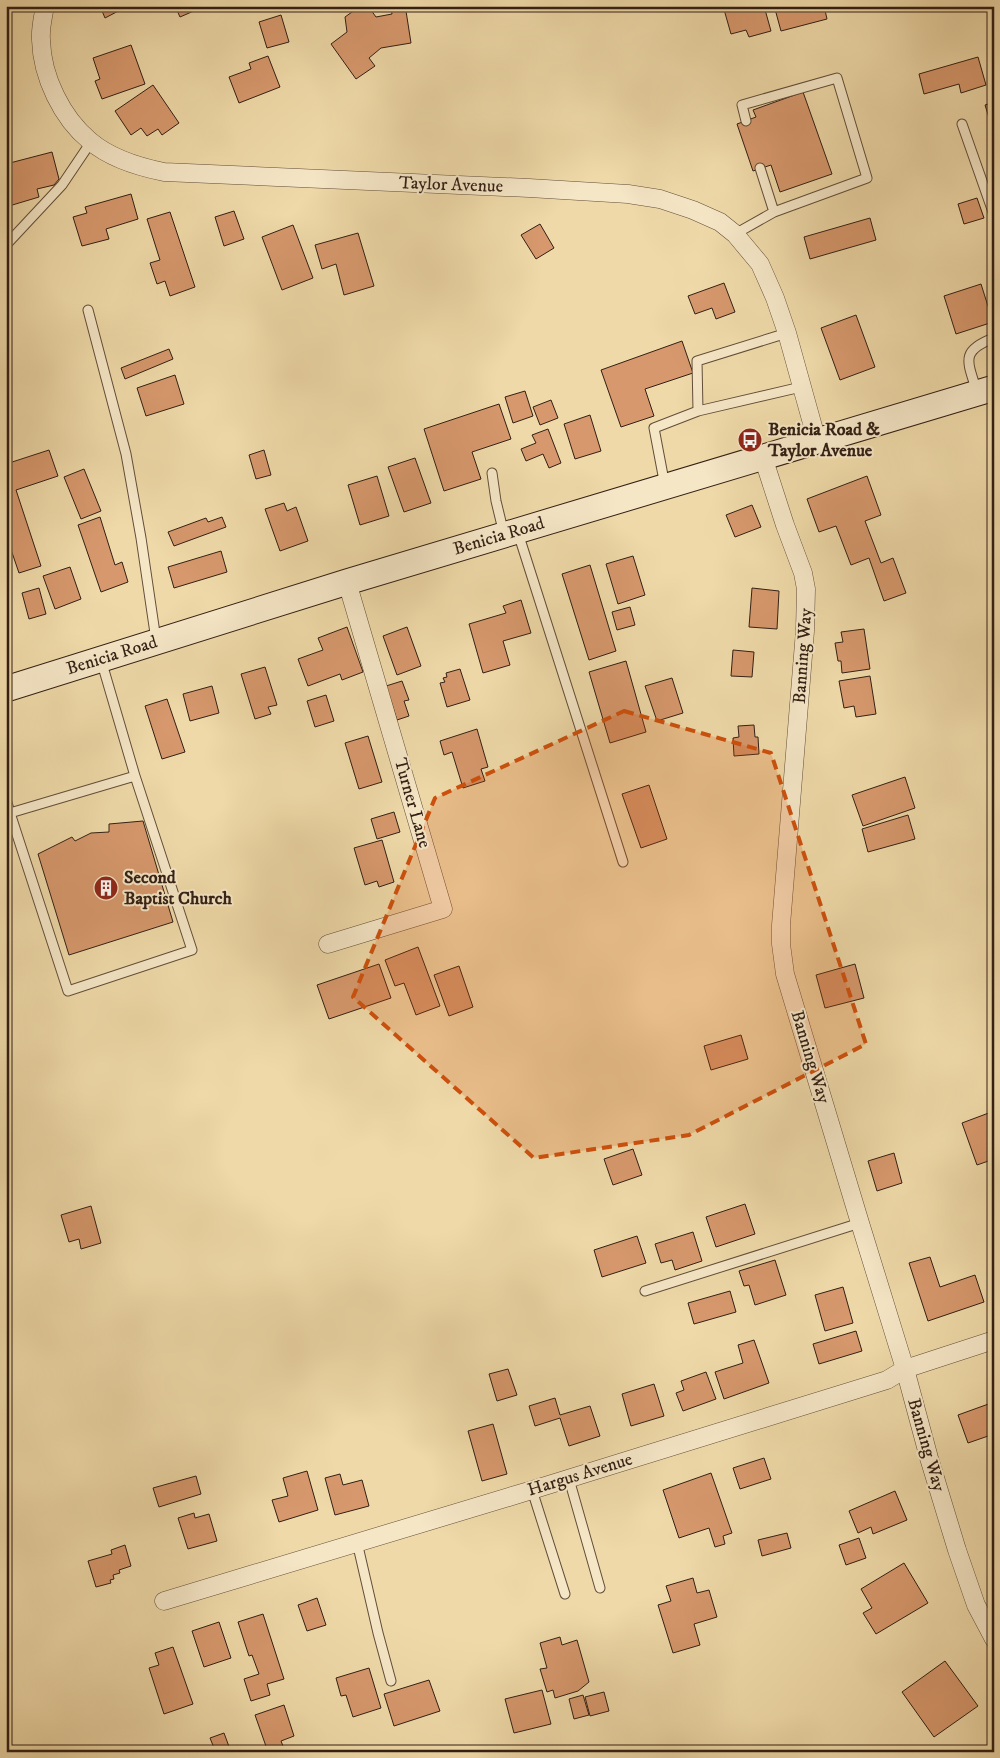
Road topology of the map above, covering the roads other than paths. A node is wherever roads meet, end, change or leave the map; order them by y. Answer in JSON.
{"nodes":[{"id":1,"x":45,"y":6,"type":"edge"},
{"id":2,"x":746,"y":122,"type":"dead end"},
{"id":3,"x":962,"y":124,"type":"dead end"},
{"id":4,"x":91,"y":142,"type":"junction"},
{"id":5,"x":760,"y":168,"type":"dead end"},
{"id":6,"x":774,"y":212,"type":"junction"},
{"id":7,"x":994,"y":215,"type":"edge"},
{"id":8,"x":735,"y":234,"type":"junction"},
{"id":9,"x":6,"y":245,"type":"edge"},
{"id":10,"x":88,"y":310,"type":"dead end"},
{"id":11,"x":787,"y":333,"type":"junction"},
{"id":12,"x":994,"y":338,"type":"edge"},
{"id":13,"x":801,"y":387,"type":"junction"},
{"id":14,"x":986,"y":391,"type":"edge"},
{"id":15,"x":698,"y":411,"type":"junction"},
{"id":16,"x":817,"y":441,"type":"junction"},
{"id":17,"x":763,"y":457,"type":"junction"},
{"id":18,"x":492,"y":472,"type":"dead end"},
{"id":19,"x":665,"y":486,"type":"junction"},
{"id":20,"x":511,"y":533,"type":"junction"},
{"id":21,"x":347,"y":582,"type":"junction"},
{"id":22,"x":156,"y":642,"type":"junction"},
{"id":23,"x":101,"y":660,"type":"junction"},
{"id":24,"x":7,"y":685,"type":"edge"},
{"id":25,"x":135,"y":776,"type":"junction"},
{"id":26,"x":6,"y":799,"type":"edge"},
{"id":27,"x":10,"y":813,"type":"junction"},
{"id":28,"x":622,"y":862,"type":"dead end"},
{"id":29,"x":328,"y":944,"type":"dead end"},
{"id":30,"x":860,"y":1223,"type":"junction"},
{"id":31,"x":645,"y":1291,"type":"dead end"},
{"id":32,"x":994,"y":1340,"type":"edge"},
{"id":33,"x":905,"y":1369,"type":"junction"},
{"id":34,"x":569,"y":1479,"type":"junction"},
{"id":35,"x":532,"y":1490,"type":"junction"},
{"id":36,"x":357,"y":1542,"type":"junction"},
{"id":37,"x":600,"y":1588,"type":"dead end"},
{"id":38,"x":565,"y":1594,"type":"dead end"},
{"id":39,"x":164,"y":1601,"type":"dead end"},
{"id":40,"x":994,"y":1638,"type":"edge"},
{"id":41,"x":391,"y":1681,"type":"dead end"}],
"edges":[{"from":1,"to":4,"type":"street","name":"Taylor Avenue"},
{"from":2,"to":6,"type":"lane"},
{"from":3,"to":7,"type":"lane"},
{"from":4,"to":8,"type":"street","name":"Taylor Avenue"},
{"from":4,"to":9,"type":"lane"},
{"from":5,"to":6,"type":"lane"},
{"from":6,"to":8,"type":"lane"},
{"from":8,"to":11,"type":"street","name":"Taylor Avenue"},
{"from":10,"to":22,"type":"lane"},
{"from":11,"to":13,"type":"street","name":"Taylor Avenue"},
{"from":11,"to":15,"type":"lane"},
{"from":12,"to":14,"type":"lane"},
{"from":13,"to":15,"type":"lane"},
{"from":13,"to":16,"type":"street","name":"Taylor Avenue"},
{"from":14,"to":16,"type":"main road","name":"Benicia Road"},
{"from":15,"to":19,"type":"lane"},
{"from":16,"to":17,"type":"main road","name":"Benicia Road"},
{"from":17,"to":19,"type":"main road","name":"Benicia Road"},
{"from":17,"to":30,"type":"street","name":"Banning Way"},
{"from":18,"to":20,"type":"lane"},
{"from":19,"to":20,"type":"main road","name":"Benicia Road"},
{"from":20,"to":21,"type":"main road","name":"Benicia Road"},
{"from":20,"to":28,"type":"lane"},
{"from":21,"to":22,"type":"main road","name":"Benicia Road"},
{"from":21,"to":29,"type":"street","name":"Turner Lane"},
{"from":22,"to":23,"type":"main road","name":"Benicia Road"},
{"from":23,"to":24,"type":"main road","name":"Benicia Road"},
{"from":23,"to":25,"type":"lane"},
{"from":25,"to":27,"type":"lane"},
{"from":25,"to":27,"type":"lane"},
{"from":26,"to":27,"type":"lane"},
{"from":30,"to":31,"type":"lane"},
{"from":30,"to":33,"type":"street","name":"Banning Way"},
{"from":32,"to":33,"type":"street","name":"Hargus Avenue"},
{"from":33,"to":34,"type":"street","name":"Hargus Avenue"},
{"from":33,"to":40,"type":"street","name":"Banning Way"},
{"from":34,"to":35,"type":"street","name":"Hargus Avenue"},
{"from":34,"to":37,"type":"lane"},
{"from":35,"to":36,"type":"street","name":"Hargus Avenue"},
{"from":35,"to":38,"type":"lane"},
{"from":36,"to":39,"type":"street","name":"Hargus Avenue"},
{"from":36,"to":41,"type":"lane"}]}
